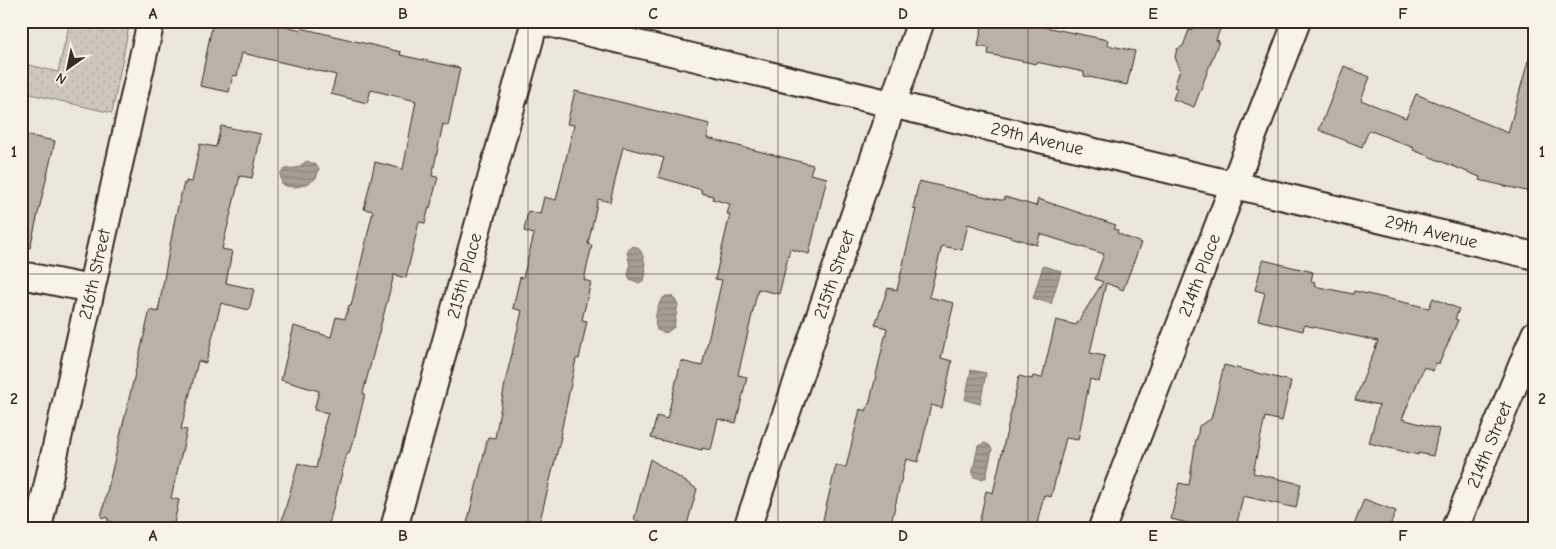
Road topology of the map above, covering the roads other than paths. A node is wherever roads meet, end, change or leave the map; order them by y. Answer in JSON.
{"nodes":[{"id":1,"x":151,"y":21,"type":"edge"},
{"id":2,"x":535,"y":21,"type":"edge"},
{"id":3,"x":540,"y":21,"type":"edge"},
{"id":4,"x":921,"y":21,"type":"edge"},
{"id":5,"x":1297,"y":21,"type":"edge"},
{"id":6,"x":892,"y":104,"type":"junction"},
{"id":7,"x":1233,"y":185,"type":"junction"},
{"id":8,"x":1535,"y":256,"type":"edge"},
{"id":9,"x":21,"y":275,"type":"edge"},
{"id":10,"x":91,"y":289,"type":"junction"},
{"id":11,"x":1535,"y":334,"type":"edge"},
{"id":12,"x":38,"y":528,"type":"edge"},
{"id":13,"x":394,"y":528,"type":"edge"},
{"id":14,"x":747,"y":528,"type":"edge"},
{"id":15,"x":1102,"y":528,"type":"edge"},
{"id":16,"x":1454,"y":528,"type":"edge"}],
"edges":[{"from":1,"to":10,"type":"street","name":"216th Street"},
{"from":2,"to":13,"type":"street","name":"215th Place"},
{"from":3,"to":6,"type":"street","name":"29th Avenue"},
{"from":4,"to":6,"type":"street","name":"215th Street"},
{"from":5,"to":7,"type":"street","name":"214th Place"},
{"from":6,"to":7,"type":"street","name":"29th Avenue"},
{"from":6,"to":14,"type":"street","name":"215th Street"},
{"from":7,"to":8,"type":"street","name":"29th Avenue"},
{"from":7,"to":15,"type":"street","name":"214th Place"},
{"from":9,"to":10,"type":"street"},
{"from":10,"to":12,"type":"street","name":"216th Street"},
{"from":11,"to":16,"type":"street","name":"214th Street"}]}
